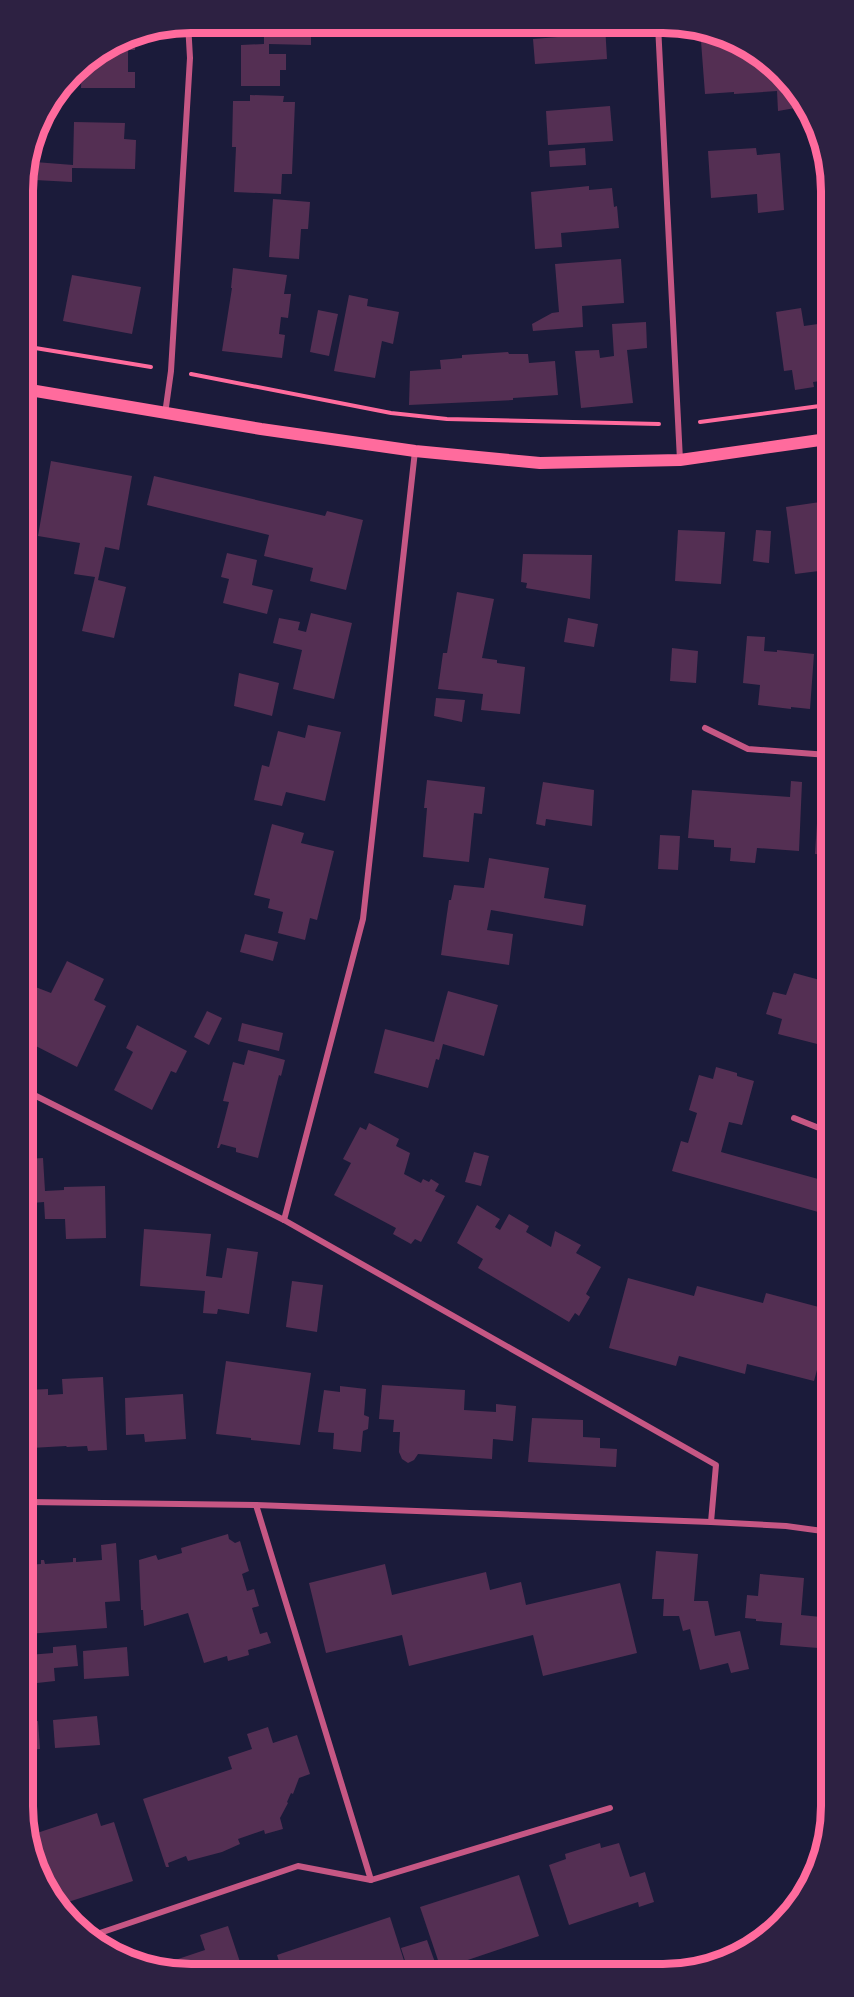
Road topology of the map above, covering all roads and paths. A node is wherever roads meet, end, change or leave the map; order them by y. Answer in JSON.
{"nodes":[{"id":1,"x":189,"y":33,"type":"edge"},
{"id":2,"x":658,"y":33,"type":"edge"},
{"id":3,"x":33,"y":348,"type":"edge"},
{"id":4,"x":171,"y":370,"type":"junction"},
{"id":5,"x":33,"y":391,"type":"edge"},
{"id":6,"x":821,"y":406,"type":"edge"},
{"id":7,"x":165,"y":414,"type":"junction"},
{"id":8,"x":677,"y":424,"type":"junction"},
{"id":9,"x":821,"y":440,"type":"edge"},
{"id":10,"x":415,"y":451,"type":"junction"},
{"id":11,"x":680,"y":460,"type":"junction"},
{"id":12,"x":705,"y":728,"type":"dead end"},
{"id":13,"x":821,"y":754,"type":"edge"},
{"id":14,"x":33,"y":1094,"type":"edge"},
{"id":15,"x":794,"y":1118,"type":"dead end"},
{"id":16,"x":821,"y":1129,"type":"edge"},
{"id":17,"x":284,"y":1220,"type":"junction"},
{"id":18,"x":33,"y":1503,"type":"edge"},
{"id":19,"x":256,"y":1505,"type":"junction"},
{"id":20,"x":711,"y":1522,"type":"junction"},
{"id":21,"x":821,"y":1532,"type":"edge"},
{"id":22,"x":610,"y":1809,"type":"dead end"},
{"id":23,"x":371,"y":1880,"type":"junction"},
{"id":24,"x":97,"y":1933,"type":"edge"}],
"edges":[{"from":1,"to":4,"type":"street"},
{"from":2,"to":8,"type":"street"},
{"from":3,"to":4,"type":"path"},
{"from":4,"to":7,"type":"street"},
{"from":4,"to":8,"type":"path"},
{"from":5,"to":7,"type":"main road"},
{"from":6,"to":8,"type":"path"},
{"from":7,"to":10,"type":"main road"},
{"from":8,"to":11,"type":"street"},
{"from":9,"to":11,"type":"main road"},
{"from":10,"to":11,"type":"main road"},
{"from":10,"to":17,"type":"street"},
{"from":12,"to":13,"type":"street"},
{"from":14,"to":17,"type":"street"},
{"from":15,"to":16,"type":"street"},
{"from":17,"to":20,"type":"street"},
{"from":18,"to":19,"type":"street"},
{"from":19,"to":20,"type":"street"},
{"from":19,"to":23,"type":"street"},
{"from":20,"to":21,"type":"street"},
{"from":22,"to":23,"type":"street"},
{"from":23,"to":24,"type":"street"}]}
